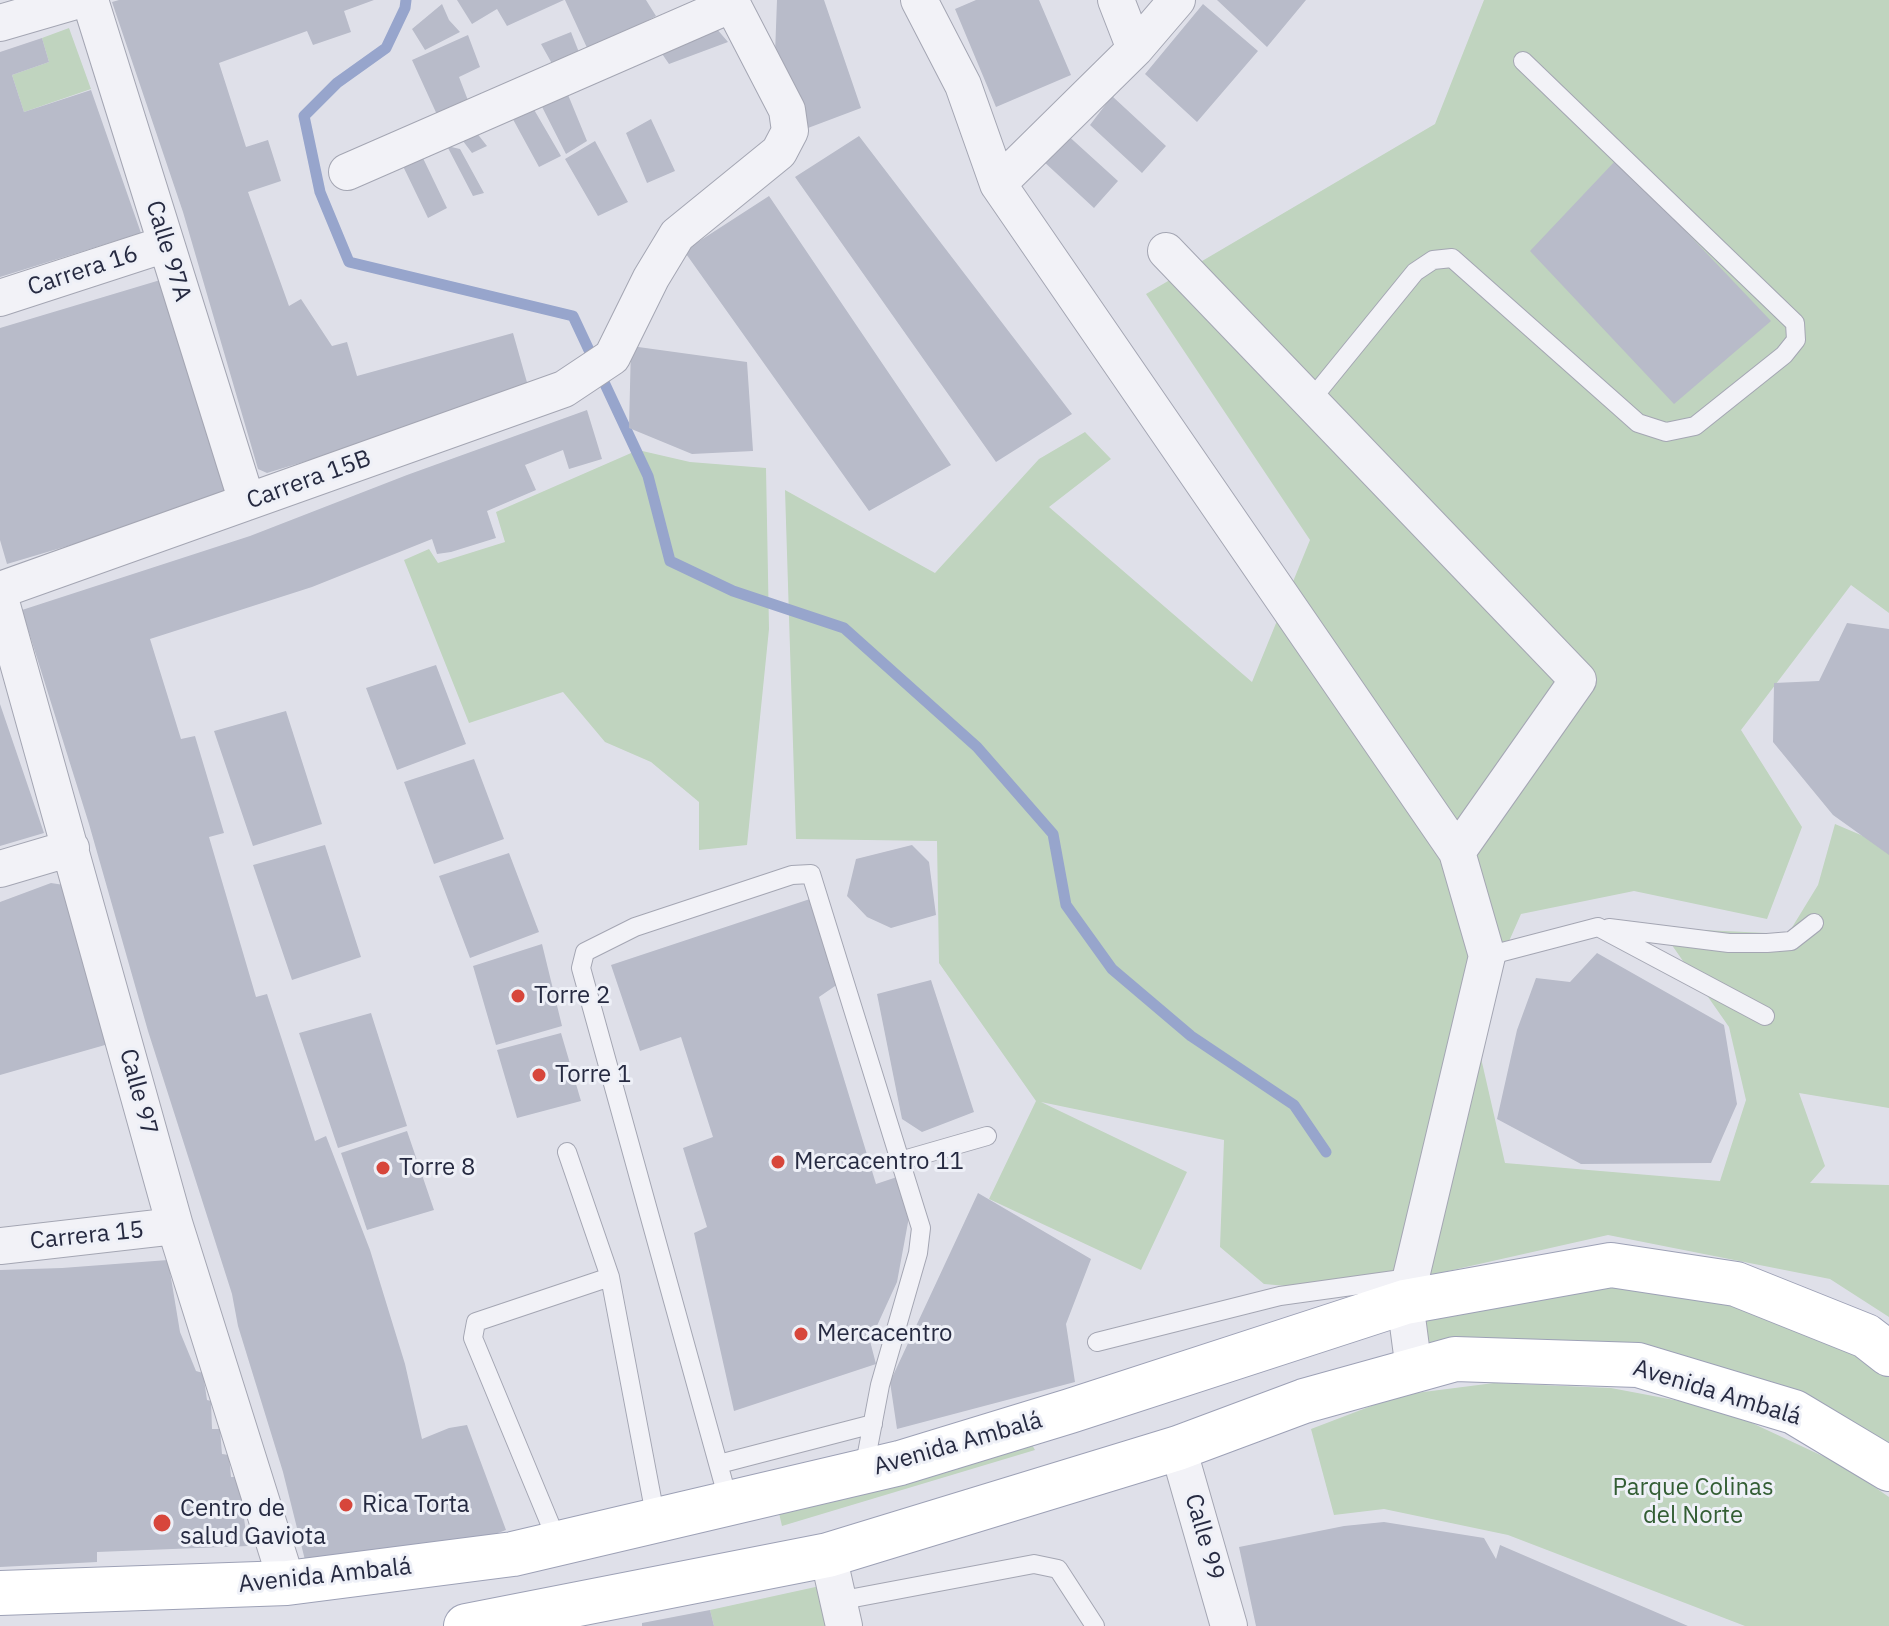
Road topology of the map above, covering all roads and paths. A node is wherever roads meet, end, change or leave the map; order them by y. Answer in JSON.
{"nodes":[{"id":1,"x":79,"y":0,"type":"edge"},
{"id":2,"x":90,"y":0,"type":"edge"},
{"id":3,"x":919,"y":0,"type":"edge"},
{"id":4,"x":1116,"y":0,"type":"edge"},
{"id":5,"x":1177,"y":0,"type":"edge"},
{"id":6,"x":731,"y":2,"type":"edge"},
{"id":7,"x":0,"y":23,"type":"edge"},
{"id":8,"x":1135,"y":49,"type":"junction"},
{"id":9,"x":1523,"y":61,"type":"dead end"},
{"id":10,"x":347,"y":172,"type":"dead end"},
{"id":11,"x":998,"y":184,"type":"junction"},
{"id":12,"x":166,"y":244,"type":"junction"},
{"id":13,"x":1166,"y":251,"type":"dead end"},
{"id":14,"x":0,"y":298,"type":"edge"},
{"id":15,"x":1310,"y":401,"type":"junction"},
{"id":16,"x":247,"y":502,"type":"junction"},
{"id":17,"x":0,"y":590,"type":"edge"},
{"id":18,"x":0,"y":598,"type":"edge"},
{"id":19,"x":71,"y":848,"type":"junction"},
{"id":20,"x":1457,"y":852,"type":"junction"},
{"id":21,"x":0,"y":869,"type":"edge"},
{"id":22,"x":1814,"y":923,"type":"dead end"},
{"id":23,"x":1598,"y":927,"type":"junction"},
{"id":24,"x":1487,"y":956,"type":"junction"},
{"id":25,"x":1765,"y":1016,"type":"dead end"},
{"id":26,"x":987,"y":1136,"type":"dead end"},
{"id":27,"x":567,"y":1152,"type":"dead end"},
{"id":28,"x":900,"y":1161,"type":"junction"},
{"id":29,"x":175,"y":1226,"type":"junction"},
{"id":30,"x":0,"y":1246,"type":"edge"},
{"id":31,"x":610,"y":1277,"type":"junction"},
{"id":32,"x":1407,"y":1290,"type":"junction"},
{"id":33,"x":1097,"y":1342,"type":"dead end"},
{"id":34,"x":1889,"y":1354,"type":"edge"},
{"id":35,"x":1414,"y":1370,"type":"junction"},
{"id":36,"x":873,"y":1424,"type":"junction"},
{"id":37,"x":1178,"y":1448,"type":"junction"},
{"id":38,"x":1889,"y":1469,"type":"edge"},
{"id":39,"x":863,"y":1472,"type":"junction"},
{"id":40,"x":724,"y":1484,"type":"junction"},
{"id":41,"x":656,"y":1520,"type":"junction"},
{"id":42,"x":558,"y":1543,"type":"junction"},
{"id":43,"x":828,"y":1555,"type":"junction"},
{"id":44,"x":287,"y":1583,"type":"junction"},
{"id":45,"x":0,"y":1593,"type":"edge"},
{"id":46,"x":841,"y":1613,"type":"edge"},
{"id":47,"x":466,"y":1626,"type":"edge"},
{"id":48,"x":1095,"y":1626,"type":"edge"},
{"id":49,"x":1229,"y":1626,"type":"edge"}],
"edges":[{"from":1,"to":7,"type":"street"},
{"from":2,"to":12,"type":"street","name":"Calle 97A"},
{"from":3,"to":11,"type":"street"},
{"from":4,"to":8,"type":"street"},
{"from":5,"to":8,"type":"street"},
{"from":6,"to":10,"type":"street"},
{"from":6,"to":16,"type":"street","name":"Carrera 15B"},
{"from":8,"to":11,"type":"street"},
{"from":9,"to":15,"type":"lane"},
{"from":11,"to":20,"type":"street"},
{"from":12,"to":14,"type":"street","name":"Carrera 16"},
{"from":12,"to":16,"type":"street","name":"Calle 97A"},
{"from":13,"to":15,"type":"street"},
{"from":15,"to":20,"type":"street"},
{"from":16,"to":17,"type":"street","name":"Carrera 15B"},
{"from":18,"to":19,"type":"street","name":"Calle 97"},
{"from":19,"to":21,"type":"street"},
{"from":19,"to":29,"type":"street","name":"Calle 97"},
{"from":20,"to":24,"type":"street"},
{"from":22,"to":23,"type":"lane"},
{"from":23,"to":24,"type":"lane"},
{"from":23,"to":25,"type":"lane"},
{"from":24,"to":32,"type":"street"},
{"from":26,"to":28,"type":"lane"},
{"from":27,"to":31,"type":"lane"},
{"from":28,"to":36,"type":"lane"},
{"from":28,"to":40,"type":"lane"},
{"from":29,"to":30,"type":"street","name":"Carrera 15"},
{"from":29,"to":44,"type":"street","name":"Calle 97"},
{"from":31,"to":41,"type":"lane"},
{"from":31,"to":42,"type":"lane"},
{"from":32,"to":33,"type":"lane"},
{"from":32,"to":34,"type":"main road","name":"Avenida Ambalá"},
{"from":32,"to":35,"type":"street"},
{"from":32,"to":39,"type":"main road","name":"Avenida Ambalá"},
{"from":35,"to":37,"type":"main road","name":"Avenida Ambalá"},
{"from":35,"to":38,"type":"main road","name":"Avenida Ambalá"},
{"from":36,"to":39,"type":"lane"},
{"from":36,"to":40,"type":"lane"},
{"from":37,"to":43,"type":"main road","name":"Avenida Ambalá"},
{"from":37,"to":49,"type":"street","name":"Calle 99"},
{"from":39,"to":40,"type":"main road","name":"Avenida Ambalá"},
{"from":40,"to":41,"type":"main road","name":"Avenida Ambalá"},
{"from":41,"to":42,"type":"main road","name":"Avenida Ambalá"},
{"from":42,"to":44,"type":"main road","name":"Avenida Ambalá"},
{"from":43,"to":46,"type":"street"},
{"from":43,"to":47,"type":"main road","name":"Avenida Ambalá"},
{"from":44,"to":45,"type":"main road","name":"Avenida Ambalá"},
{"from":46,"to":48,"type":"lane"}]}
